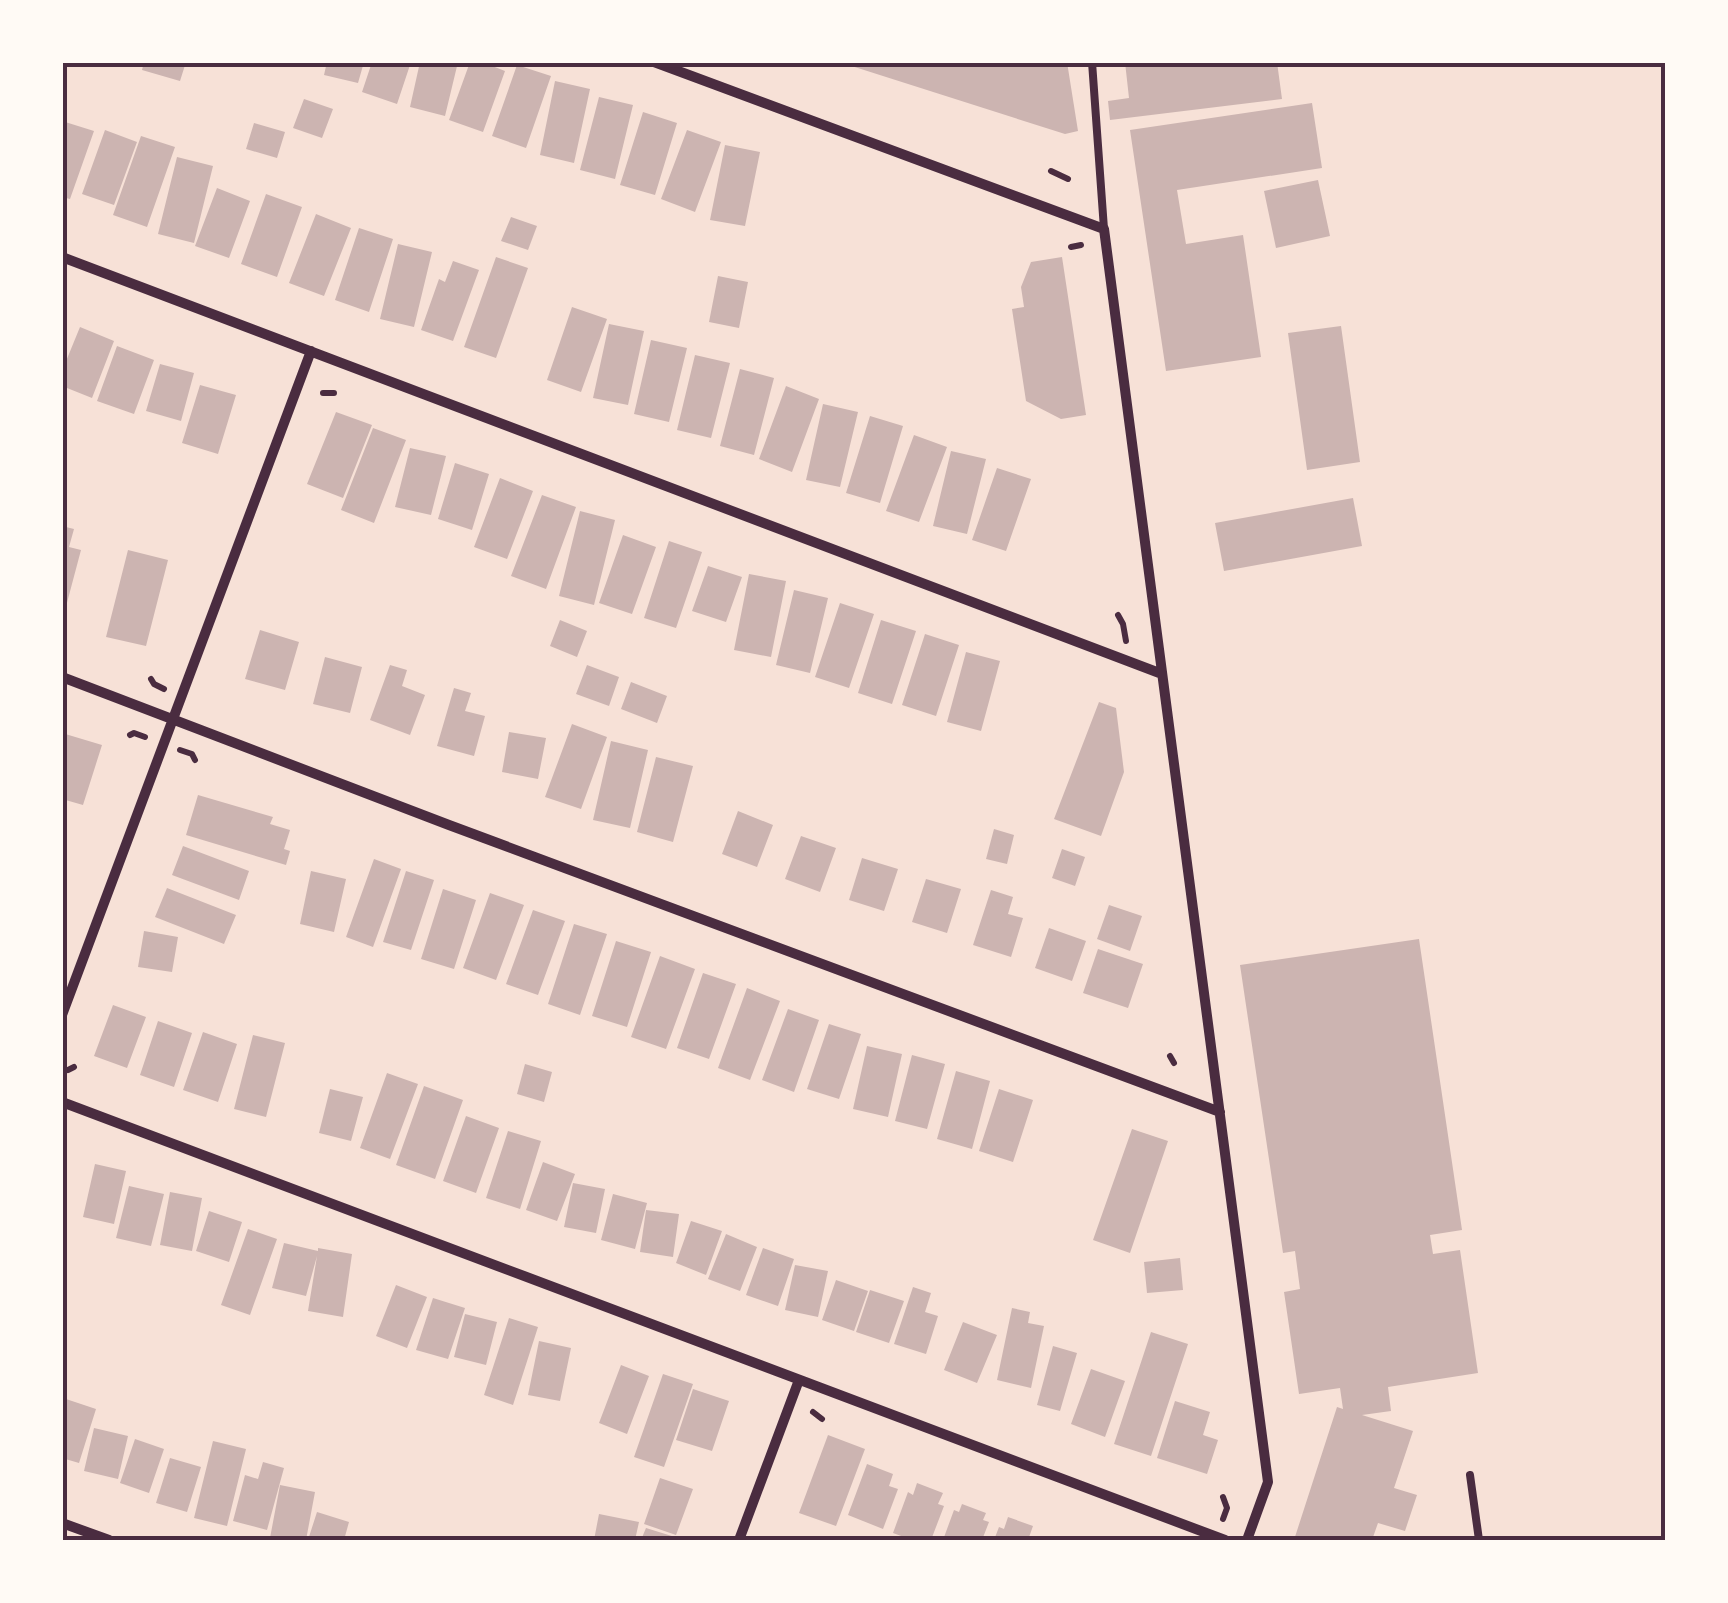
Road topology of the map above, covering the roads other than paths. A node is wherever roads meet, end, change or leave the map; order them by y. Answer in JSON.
{"nodes":[{"id":1,"x":654,"y":62,"type":"edge"},
{"id":2,"x":1092,"y":62,"type":"edge"},
{"id":3,"x":1104,"y":229,"type":"junction"},
{"id":4,"x":62,"y":257,"type":"edge"},
{"id":5,"x":311,"y":351,"type":"junction"},
{"id":6,"x":1162,"y":674,"type":"junction"},
{"id":7,"x":62,"y":677,"type":"edge"},
{"id":8,"x":174,"y":718,"type":"junction"},
{"id":9,"x":62,"y":1015,"type":"edge"},
{"id":10,"x":62,"y":1102,"type":"edge"},
{"id":11,"x":1220,"y":1112,"type":"junction"},
{"id":12,"x":799,"y":1380,"type":"junction"},
{"id":13,"x":1470,"y":1476,"type":"dead end"},
{"id":14,"x":62,"y":1523,"type":"edge"},
{"id":15,"x":108,"y":1540,"type":"edge"},
{"id":16,"x":739,"y":1540,"type":"edge"},
{"id":17,"x":1226,"y":1540,"type":"edge"},
{"id":18,"x":1247,"y":1540,"type":"edge"},
{"id":19,"x":1479,"y":1540,"type":"edge"}],
"edges":[{"from":1,"to":3,"type":"street"},
{"from":2,"to":3,"type":"lane"},
{"from":3,"to":6,"type":"street"},
{"from":4,"to":5,"type":"street"},
{"from":5,"to":6,"type":"street"},
{"from":5,"to":8,"type":"street"},
{"from":6,"to":11,"type":"street"},
{"from":7,"to":8,"type":"street"},
{"from":8,"to":9,"type":"street"},
{"from":8,"to":11,"type":"street"},
{"from":10,"to":12,"type":"street"},
{"from":11,"to":18,"type":"street"},
{"from":12,"to":16,"type":"street"},
{"from":12,"to":17,"type":"street"},
{"from":13,"to":19,"type":"lane"},
{"from":14,"to":15,"type":"street"}]}
